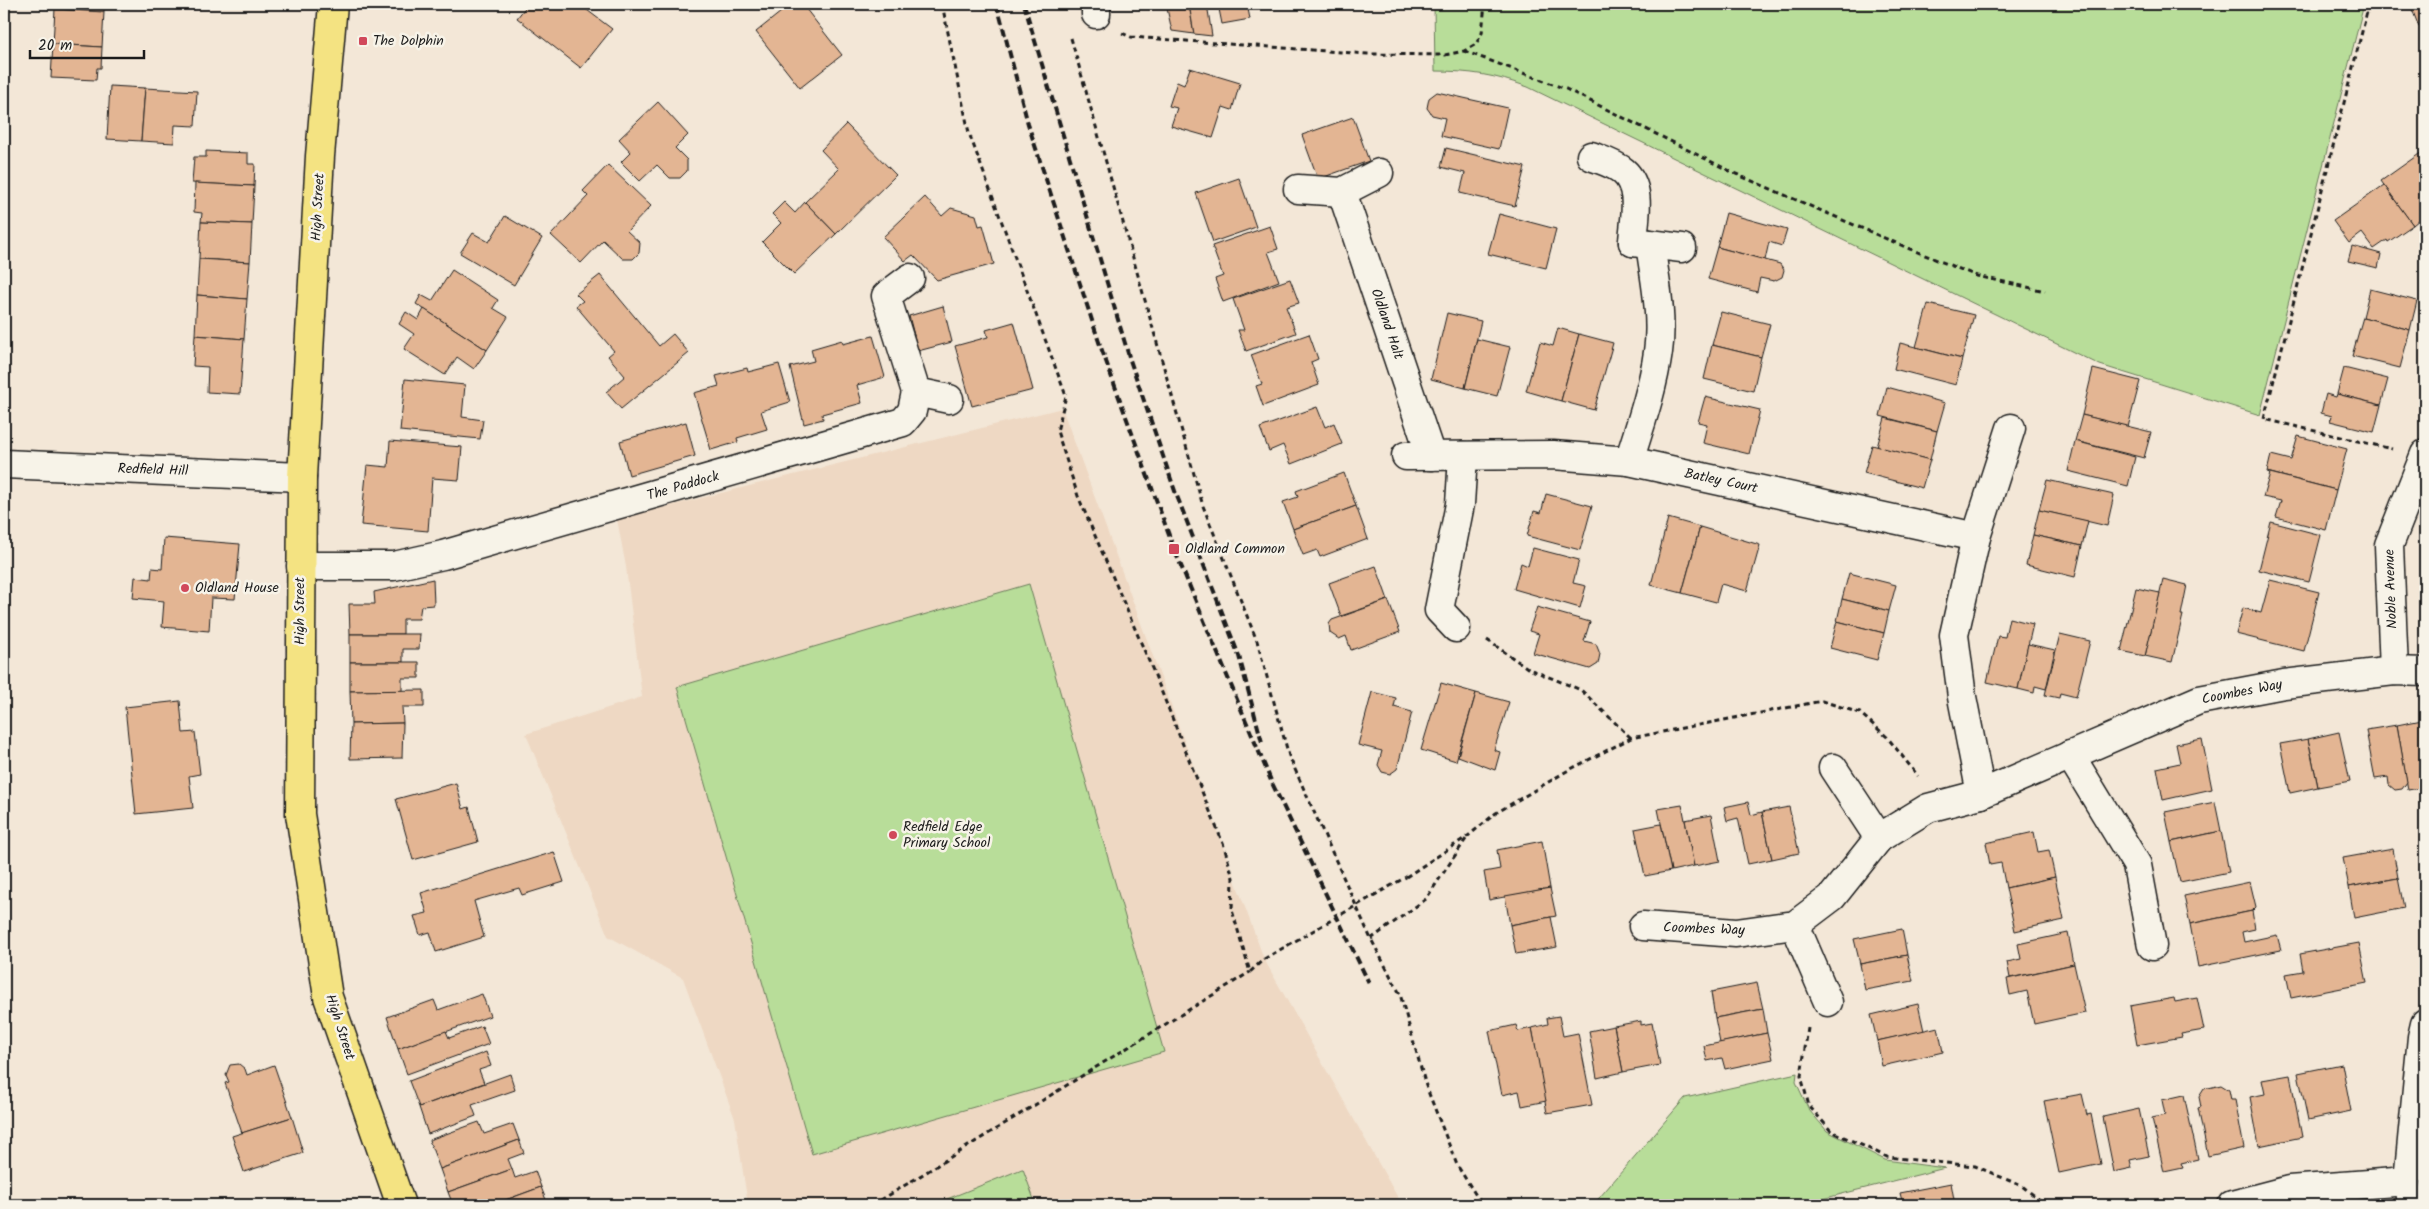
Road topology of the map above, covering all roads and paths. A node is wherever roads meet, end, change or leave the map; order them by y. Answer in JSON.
{"nodes":[{"id":1,"x":333,"y":4,"type":"edge"},
{"id":2,"x":942,"y":4,"type":"edge"},
{"id":3,"x":1485,"y":4,"type":"edge"},
{"id":4,"x":2369,"y":4,"type":"edge"},
{"id":5,"x":1096,"y":9,"type":"edge"},
{"id":6,"x":1070,"y":32,"type":"dead end"},
{"id":7,"x":1464,"y":51,"type":"junction"},
{"id":8,"x":1591,"y":156,"type":"dead end"},
{"id":9,"x":1379,"y":173,"type":"dead end"},
{"id":10,"x":1298,"y":189,"type":"dead end"},
{"id":11,"x":1342,"y":192,"type":"junction"},
{"id":12,"x":1634,"y":242,"type":"junction"},
{"id":13,"x":1682,"y":248,"type":"dead end"},
{"id":14,"x":910,"y":278,"type":"dead end"},
{"id":15,"x":2046,"y":291,"type":"dead end"},
{"id":16,"x":916,"y":392,"type":"junction"},
{"id":17,"x":949,"y":399,"type":"dead end"},
{"id":18,"x":2011,"y":428,"type":"dead end"},
{"id":19,"x":2424,"y":455,"type":"edge"},
{"id":20,"x":1418,"y":456,"type":"joint"},
{"id":21,"x":1463,"y":456,"type":"junction"},
{"id":22,"x":1629,"y":461,"type":"junction"},
{"id":23,"x":4,"y":464,"type":"edge"},
{"id":24,"x":302,"y":477,"type":"junction"},
{"id":25,"x":1976,"y":537,"type":"junction"},
{"id":26,"x":300,"y":566,"type":"junction"},
{"id":27,"x":1456,"y":628,"type":"joint"},
{"id":28,"x":2394,"y":671,"type":"junction"},
{"id":29,"x":2425,"y":672,"type":"edge"},
{"id":30,"x":1632,"y":738,"type":"junction"},
{"id":31,"x":2070,"y":755,"type":"junction"},
{"id":32,"x":1833,"y":768,"type":"dead end"},
{"id":33,"x":1981,"y":794,"type":"junction"},
{"id":34,"x":1928,"y":808,"type":"junction"},
{"id":35,"x":1468,"y":836,"type":"junction"},
{"id":36,"x":1880,"y":838,"type":"junction"},
{"id":37,"x":1643,"y":926,"type":"dead end"},
{"id":38,"x":1794,"y":926,"type":"junction"},
{"id":39,"x":1371,"y":939,"type":"junction"},
{"id":40,"x":2152,"y":946,"type":"dead end"},
{"id":41,"x":1250,"y":972,"type":"junction"},
{"id":42,"x":1826,"y":998,"type":"joint"},
{"id":43,"x":2425,"y":1024,"type":"edge"},
{"id":44,"x":2410,"y":1193,"type":"edge"},
{"id":45,"x":402,"y":1205,"type":"edge"},
{"id":46,"x":873,"y":1205,"type":"edge"},
{"id":47,"x":1482,"y":1205,"type":"edge"},
{"id":48,"x":2046,"y":1205,"type":"edge"},
{"id":49,"x":2232,"y":1205,"type":"edge"}],
"edges":[{"from":1,"to":24,"type":"main road","name":"High Street"},
{"from":2,"to":41,"type":"path"},
{"from":3,"to":7,"type":"path"},
{"from":4,"to":19,"type":"path"},
{"from":5,"to":7,"type":"path"},
{"from":6,"to":39,"type":"path"},
{"from":7,"to":15,"type":"path"},
{"from":8,"to":12,"type":"street"},
{"from":9,"to":11,"type":"street"},
{"from":10,"to":11,"type":"street"},
{"from":11,"to":20,"type":"street","name":"Oldland Halt"},
{"from":12,"to":13,"type":"street"},
{"from":12,"to":22,"type":"street"},
{"from":14,"to":16,"type":"street"},
{"from":16,"to":17,"type":"street"},
{"from":16,"to":26,"type":"street","name":"The Paddock"},
{"from":18,"to":25,"type":"street"},
{"from":19,"to":28,"type":"street","name":"Noble Avenue"},
{"from":20,"to":21,"type":"street","name":"Batley Court"},
{"from":21,"to":22,"type":"street","name":"Batley Court"},
{"from":21,"to":27,"type":"street"},
{"from":22,"to":25,"type":"street","name":"Batley Court"},
{"from":23,"to":24,"type":"street","name":"Redfield Hill"},
{"from":24,"to":26,"type":"main road","name":"High Street"},
{"from":25,"to":33,"type":"street"},
{"from":26,"to":45,"type":"main road","name":"High Street"},
{"from":27,"to":30,"type":"path"},
{"from":28,"to":29,"type":"street","name":"Coombes Way"},
{"from":28,"to":31,"type":"street","name":"Coombes Way"},
{"from":30,"to":34,"type":"path"},
{"from":30,"to":35,"type":"path"},
{"from":31,"to":33,"type":"street","name":"Coombes Way"},
{"from":31,"to":40,"type":"street"},
{"from":32,"to":36,"type":"street"},
{"from":33,"to":34,"type":"street","name":"Coombes Way"},
{"from":34,"to":36,"type":"street","name":"Coombes Way"},
{"from":35,"to":39,"type":"path"},
{"from":35,"to":41,"type":"path","bridge":true},
{"from":36,"to":38,"type":"street","name":"Coombes Way"},
{"from":37,"to":38,"type":"street","name":"Coombes Way"},
{"from":38,"to":42,"type":"street"},
{"from":39,"to":47,"type":"path"},
{"from":41,"to":46,"type":"path"},
{"from":42,"to":48,"type":"path"},
{"from":43,"to":44,"type":"street"},
{"from":44,"to":49,"type":"street"}]}
